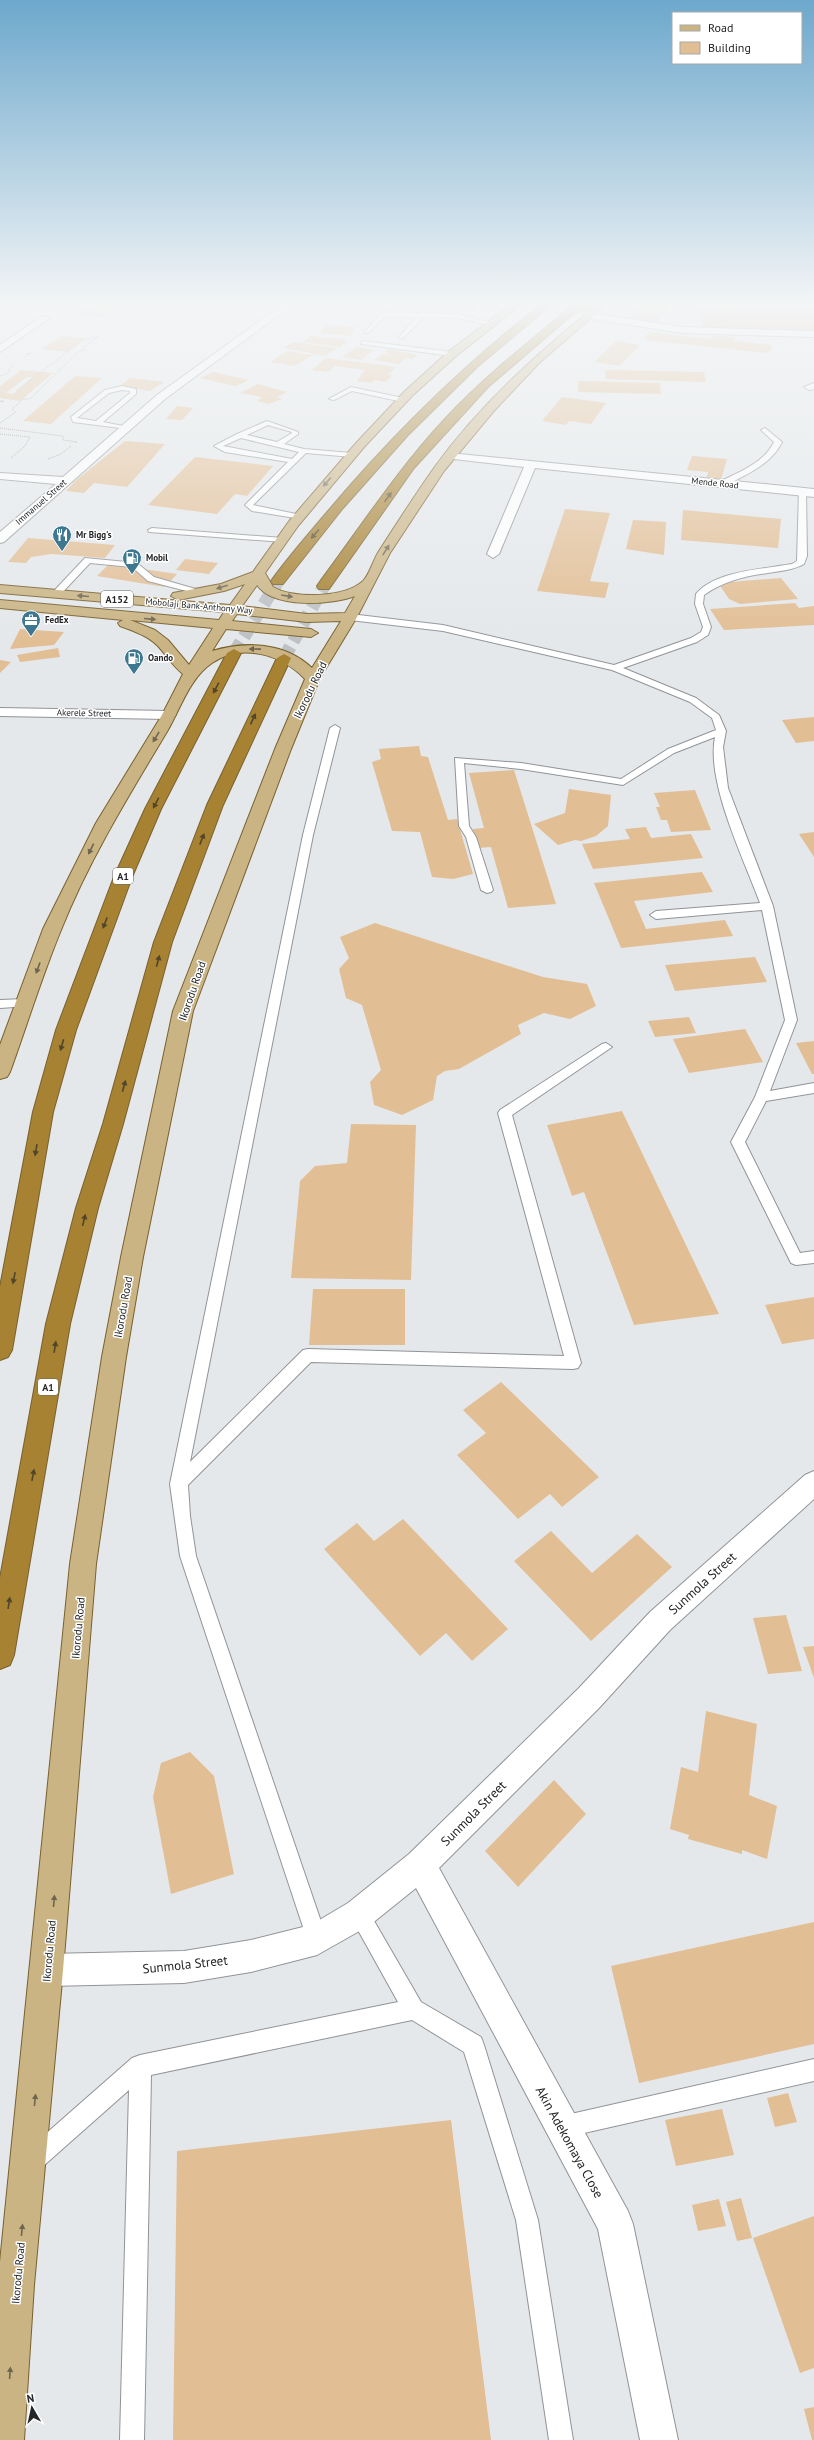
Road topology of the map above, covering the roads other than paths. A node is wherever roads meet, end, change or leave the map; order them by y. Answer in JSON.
{"nodes":[{"id":1,"x":73,"y":417,"type":"edge"},
{"id":2,"x":106,"y":417,"type":"edge"},
{"id":3,"x":140,"y":417,"type":"edge"},
{"id":4,"x":387,"y":417,"type":"edge"},
{"id":5,"x":420,"y":417,"type":"edge"},
{"id":6,"x":453,"y":417,"type":"edge"},
{"id":7,"x":484,"y":417,"type":"edge"},
{"id":8,"x":97,"y":424,"type":"junction"},
{"id":9,"x":126,"y":428,"type":"junction"},
{"id":10,"x":765,"y":430,"type":"dead end"},
{"id":11,"x":239,"y":435,"type":"junction"},
{"id":12,"x":278,"y":445,"type":"junction"},
{"id":13,"x":304,"y":450,"type":"junction"},
{"id":14,"x":352,"y":455,"type":"junction"},
{"id":15,"x":449,"y":456,"type":"junction"},
{"id":16,"x":293,"y":461,"type":"junction"},
{"id":17,"x":531,"y":464,"type":"junction"},
{"id":18,"x":0,"y":476,"type":"edge"},
{"id":19,"x":65,"y":481,"type":"junction"},
{"id":20,"x":722,"y":484,"type":"junction"},
{"id":21,"x":808,"y":493,"type":"edge"},
{"id":22,"x":298,"y":517,"type":"junction"},
{"id":23,"x":152,"y":530,"type":"dead end"},
{"id":24,"x":0,"y":538,"type":"edge"},
{"id":25,"x":283,"y":540,"type":"junction"},
{"id":26,"x":493,"y":554,"type":"dead end"},
{"id":27,"x":259,"y":574,"type":"junction"},
{"id":28,"x":278,"y":582,"type":"tunnel mouth"},
{"id":29,"x":366,"y":584,"type":"junction"},
{"id":30,"x":324,"y":586,"type":"tunnel mouth"},
{"id":31,"x":0,"y":589,"type":"edge"},
{"id":32,"x":202,"y":592,"type":"junction"},
{"id":33,"x":56,"y":594,"type":"junction"},
{"id":34,"x":140,"y":600,"type":"junction"},
{"id":35,"x":0,"y":604,"type":"edge"},
{"id":36,"x":233,"y":608,"type":"junction"},
{"id":37,"x":105,"y":615,"type":"junction"},
{"id":38,"x":223,"y":625,"type":"junction"},
{"id":39,"x":344,"y":626,"type":"junction"},
{"id":40,"x":234,"y":653,"type":"tunnel mouth"},
{"id":41,"x":284,"y":658,"type":"tunnel mouth"},
{"id":42,"x":615,"y":668,"type":"junction"},
{"id":43,"x":190,"y":673,"type":"junction"},
{"id":44,"x":313,"y":678,"type":"junction"},
{"id":45,"x":0,"y":712,"type":"edge"},
{"id":46,"x":169,"y":715,"type":"junction"},
{"id":47,"x":335,"y":728,"type":"dead end"},
{"id":48,"x":721,"y":731,"type":"junction"},
{"id":49,"x":486,"y":890,"type":"dead end"},
{"id":50,"x":767,"y":906,"type":"junction"},
{"id":51,"x":656,"y":915,"type":"dead end"},
{"id":52,"x":25,"y":1003,"type":"junction"},
{"id":53,"x":0,"y":1004,"type":"edge"},
{"id":54,"x":606,"y":1047,"type":"dead end"},
{"id":55,"x":0,"y":1072,"type":"edge"},
{"id":56,"x":814,"y":1088,"type":"edge"},
{"id":57,"x":761,"y":1097,"type":"junction"},
{"id":58,"x":814,"y":1257,"type":"edge"},
{"id":59,"x":0,"y":1350,"type":"edge"},
{"id":60,"x":814,"y":1483,"type":"edge"},
{"id":61,"x":178,"y":1484,"type":"junction"},
{"id":62,"x":0,"y":1655,"type":"edge"},
{"id":63,"x":420,"y":1865,"type":"junction"},
{"id":64,"x":358,"y":1914,"type":"junction"},
{"id":65,"x":317,"y":1939,"type":"junction"},
{"id":66,"x":47,"y":1970,"type":"junction"},
{"id":67,"x":414,"y":2009,"type":"junction"},
{"id":68,"x":140,"y":2066,"type":"junction"},
{"id":69,"x":814,"y":2070,"type":"edge"},
{"id":70,"x":562,"y":2127,"type":"junction"},
{"id":71,"x":28,"y":2164,"type":"junction"},
{"id":72,"x":4,"y":2440,"type":"edge"},
{"id":73,"x":132,"y":2440,"type":"edge"},
{"id":74,"x":561,"y":2440,"type":"edge"},
{"id":75,"x":659,"y":2440,"type":"edge"}],
"edges":[{"from":1,"to":8,"type":"lane"},
{"from":2,"to":8,"type":"lane"},
{"from":3,"to":9,"type":"street","name":"Immanuel Street"},
{"from":4,"to":14,"type":"main road"},
{"from":5,"to":28,"type":"highway","one_way":true},
{"from":30,"to":6,"type":"highway","one_way":true},
{"from":7,"to":15,"type":"main road","name":"Ikorodu Road"},
{"from":8,"to":9,"type":"lane"},
{"from":9,"to":19,"type":"street","name":"Immanuel Street"},
{"from":10,"to":20,"type":"lane"},
{"from":11,"to":12,"type":"lane"},
{"from":11,"to":12,"type":"lane"},
{"from":11,"to":16,"type":"lane"},
{"from":12,"to":13,"type":"lane"},
{"from":13,"to":14,"type":"lane"},
{"from":13,"to":16,"type":"lane"},
{"from":14,"to":22,"type":"main road","one_way":true},
{"from":15,"to":17,"type":"street","name":"Mende Road"},
{"from":29,"to":15,"type":"main road","name":"Ikorodu Road","one_way":true},
{"from":16,"to":22,"type":"lane"},
{"from":17,"to":20,"type":"street","name":"Mende Road"},
{"from":17,"to":26,"type":"street"},
{"from":18,"to":19,"type":"street"},
{"from":19,"to":24,"type":"street","name":"Immanuel Street"},
{"from":20,"to":21,"type":"street","name":"Mende Road"},
{"from":21,"to":42,"type":"lane"},
{"from":22,"to":25,"type":"main road"},
{"from":23,"to":25,"type":"lane"},
{"from":25,"to":27,"type":"main road"},
{"from":27,"to":29,"type":"main road","one_way":true},
{"from":27,"to":32,"type":"main road","number":"A152","one_way":true},
{"from":27,"to":36,"type":"main road"},
{"from":29,"to":39,"type":"main road","name":"Ikorodu Road"},
{"from":31,"to":33,"type":"main road","name":"Mobolaji Bank-Anthony Way","number":"A152"},
{"from":32,"to":33,"type":"lane"},
{"from":32,"to":34,"type":"main road","number":"A152"},
{"from":34,"to":33,"type":"main road","name":"Mobolaji Bank-Anthony Way","number":"A152","one_way":true},
{"from":34,"to":36,"type":"main road","name":"Mobolaji Bank-Anthony Way","number":"A152"},
{"from":35,"to":37,"type":"main road","name":"Mobolaji Bank-Anthony Way","number":"A152"},
{"from":36,"to":38,"type":"main road"},
{"from":36,"to":39,"type":"main road","name":"Mobolaji Bank-Anthony Way","number":"A152"},
{"from":37,"to":38,"type":"main road","name":"Mobolaji Bank-Anthony Way","number":"A152","one_way":true},
{"from":37,"to":43,"type":"main road","number":"A152"},
{"from":38,"to":39,"type":"main road","name":"Mobolaji Bank-Anthony Way","number":"A152"},
{"from":38,"to":43,"type":"main road"},
{"from":39,"to":42,"type":"lane"},
{"from":39,"to":44,"type":"main road","name":"Ikorodu Road"},
{"from":40,"to":59,"type":"highway","number":"A1","one_way":true},
{"from":62,"to":41,"type":"highway","number":"A1","one_way":true},
{"from":42,"to":48,"type":"lane"},
{"from":44,"to":43,"type":"main road","one_way":true},
{"from":43,"to":46,"type":"main road"},
{"from":66,"to":44,"type":"main road","name":"Ikorodu Road","one_way":true},
{"from":45,"to":46,"type":"street","name":"Akerele Street"},
{"from":46,"to":52,"type":"main road","one_way":true},
{"from":47,"to":61,"type":"lane"},
{"from":48,"to":49,"type":"lane"},
{"from":48,"to":50,"type":"lane"},
{"from":50,"to":51,"type":"lane"},
{"from":50,"to":57,"type":"lane"},
{"from":52,"to":53,"type":"lane"},
{"from":52,"to":55,"type":"main road"},
{"from":54,"to":61,"type":"lane"},
{"from":56,"to":57,"type":"lane"},
{"from":57,"to":58,"type":"lane"},
{"from":60,"to":63,"type":"street","name":"Sunmola Street"},
{"from":61,"to":65,"type":"lane"},
{"from":63,"to":64,"type":"street","name":"Sunmola Street"},
{"from":63,"to":70,"type":"street","name":"Akin Adekomaya Close"},
{"from":64,"to":65,"type":"street","name":"Sunmola Street"},
{"from":64,"to":67,"type":"lane"},
{"from":65,"to":66,"type":"street","name":"Sunmola Street"},
{"from":71,"to":66,"type":"main road","name":"Ikorodu Road","one_way":true},
{"from":67,"to":68,"type":"lane"},
{"from":67,"to":74,"type":"lane"},
{"from":68,"to":71,"type":"lane"},
{"from":68,"to":73,"type":"lane"},
{"from":69,"to":70,"type":"lane"},
{"from":70,"to":75,"type":"street","name":"Akin Adekomaya Close"},
{"from":72,"to":71,"type":"main road","name":"Ikorodu Road","one_way":true}]}
